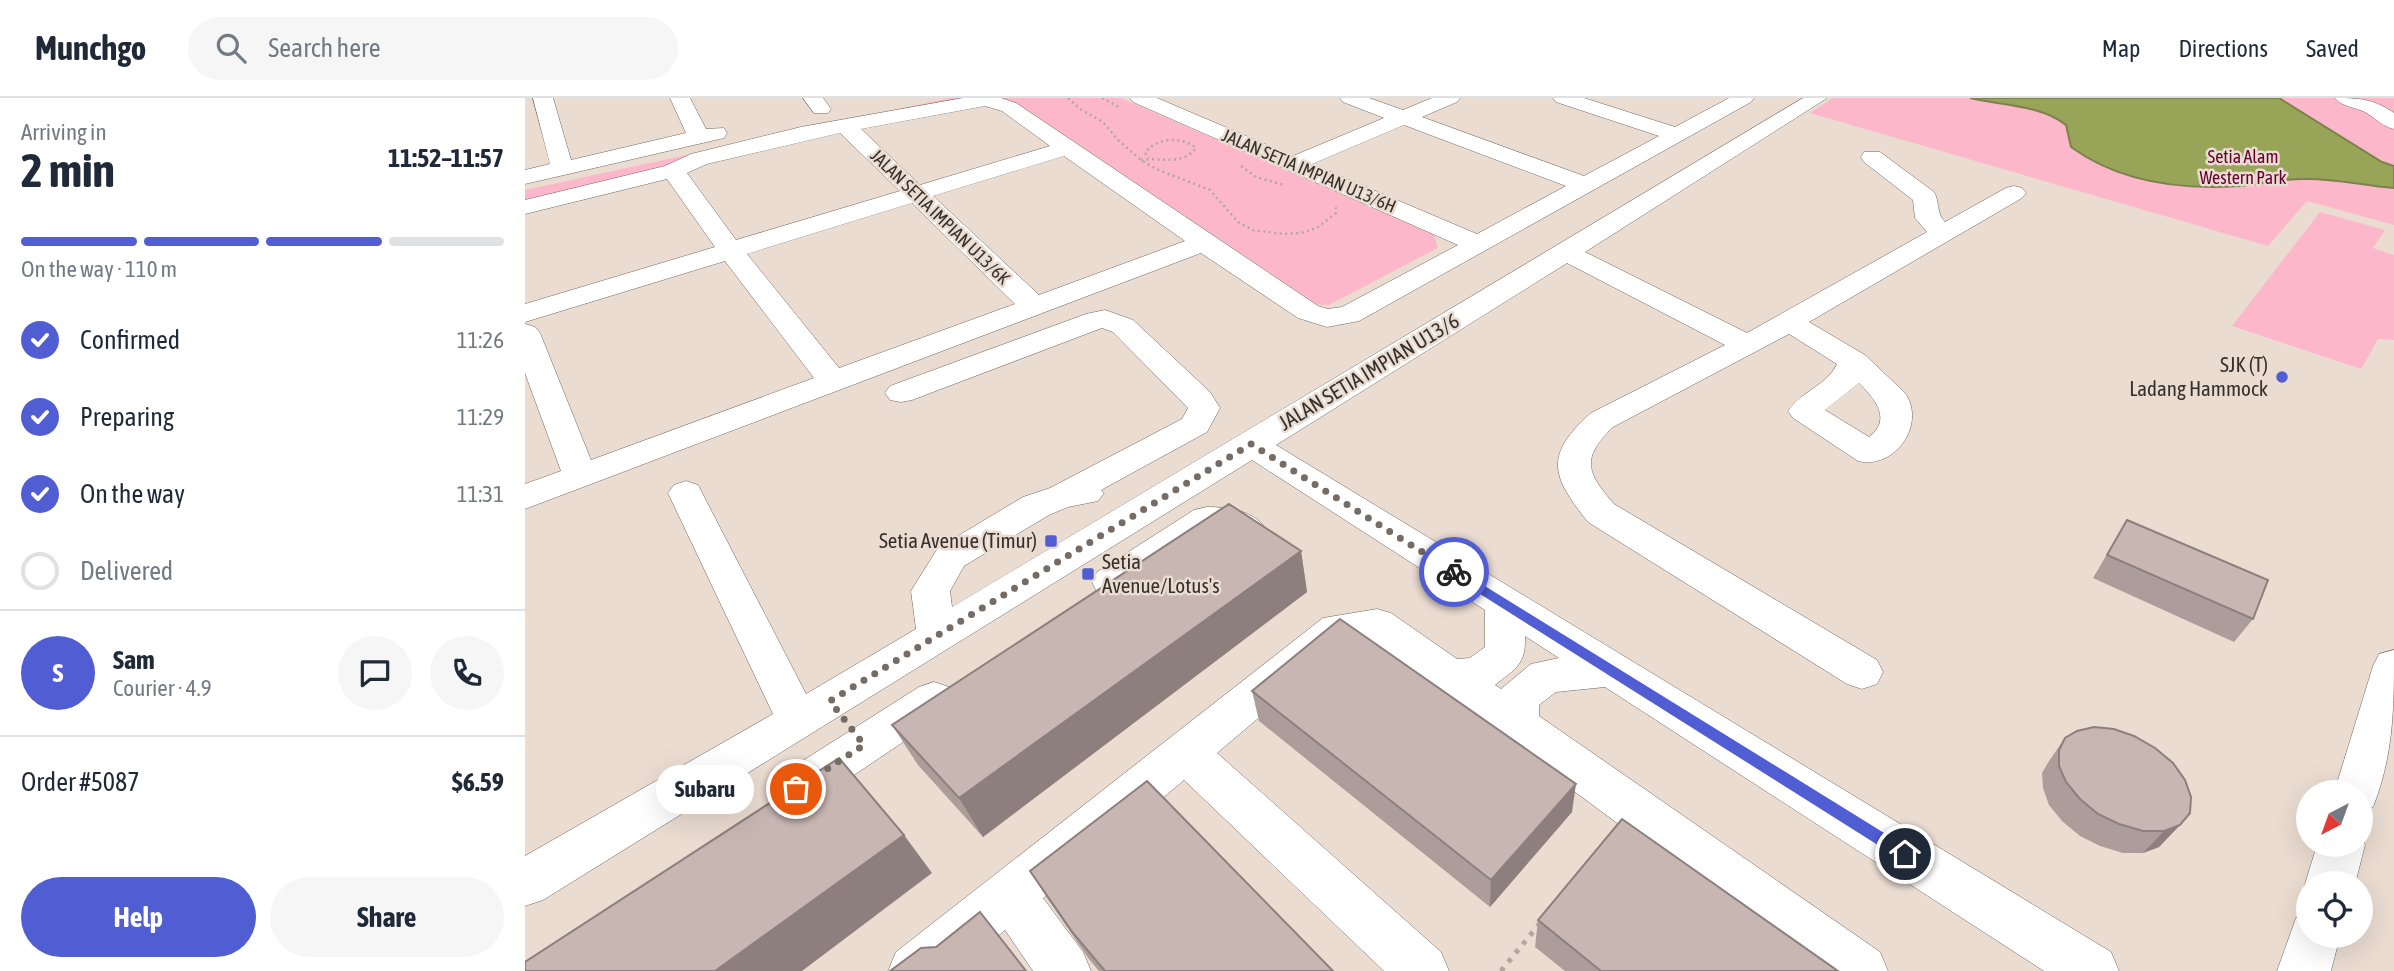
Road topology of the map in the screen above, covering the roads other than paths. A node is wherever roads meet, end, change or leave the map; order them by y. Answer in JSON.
{"nodes":[{"id":1,"x":543,"y":98,"type":"edge"},
{"id":2,"x":680,"y":98,"type":"edge"},
{"id":3,"x":1200,"y":98,"type":"edge"},
{"id":4,"x":1350,"y":98,"type":"edge"},
{"id":5,"x":1450,"y":98,"type":"edge"},
{"id":6,"x":1563,"y":98,"type":"edge"},
{"id":7,"x":1744,"y":98,"type":"edge"},
{"id":8,"x":1817,"y":98,"type":"edge"},
{"id":9,"x":2344,"y":98,"type":"edge"},
{"id":10,"x":855,"y":103,"type":"dead end"},
{"id":11,"x":817,"y":104,"type":"edge"},
{"id":12,"x":1132,"y":104,"type":"edge"},
{"id":13,"x":1168,"y":110,"type":"junction"},
{"id":14,"x":1403,"y":118,"type":"junction"},
{"id":15,"x":2394,"y":123,"type":"edge"},
{"id":16,"x":847,"y":128,"type":"junction"},
{"id":17,"x":1677,"y":135,"type":"junction"},
{"id":18,"x":699,"y":137,"type":"junction"},
{"id":19,"x":1066,"y":148,"type":"junction"},
{"id":20,"x":1872,"y":157,"type":"dead end"},
{"id":21,"x":562,"y":168,"type":"junction"},
{"id":22,"x":673,"y":171,"type":"junction"},
{"id":23,"x":1293,"y":175,"type":"junction"},
{"id":24,"x":525,"y":177,"type":"edge"},
{"id":25,"x":1585,"y":185,"type":"junction"},
{"id":26,"x":2014,"y":193,"type":"dead end"},
{"id":27,"x":917,"y":194,"type":"junction"},
{"id":28,"x":525,"y":207,"type":"edge"},
{"id":29,"x":1942,"y":233,"type":"junction"},
{"id":30,"x":1204,"y":243,"type":"junction"},
{"id":31,"x":1478,"y":244,"type":"junction"},
{"id":32,"x":730,"y":250,"type":"junction"},
{"id":33,"x":1565,"y":252,"type":"junction"},
{"id":34,"x":1034,"y":306,"type":"junction"},
{"id":35,"x":525,"y":313,"type":"edge"},
{"id":36,"x":1788,"y":321,"type":"junction"},
{"id":37,"x":525,"y":333,"type":"edge"},
{"id":38,"x":1748,"y":345,"type":"junction"},
{"id":39,"x":1854,"y":361,"type":"dead end"},
{"id":40,"x":833,"y":381,"type":"junction"},
{"id":41,"x":901,"y":393,"type":"dead end"},
{"id":42,"x":1251,"y":444,"type":"junction"},
{"id":43,"x":580,"y":476,"type":"junction"},
{"id":44,"x":687,"y":493,"type":"dead end"},
{"id":45,"x":1062,"y":496,"type":"junction"},
{"id":46,"x":525,"y":497,"type":"edge"},
{"id":47,"x":1151,"y":505,"type":"junction"},
{"id":48,"x":1283,"y":555,"type":"edge"},
{"id":49,"x":1506,"y":604,"type":"junction"},
{"id":50,"x":1073,"y":608,"type":"edge"},
{"id":51,"x":937,"y":636,"type":"junction"},
{"id":52,"x":2394,"y":666,"type":"edge"},
{"id":53,"x":1612,"y":670,"type":"junction"},
{"id":54,"x":1862,"y":672,"type":"dead end"},
{"id":55,"x":969,"y":676,"type":"edge"},
{"id":56,"x":1452,"y":676,"type":"junction"},
{"id":57,"x":814,"y":711,"type":"junction"},
{"id":58,"x":1517,"y":722,"type":"junction"},
{"id":59,"x":864,"y":745,"type":"junction"},
{"id":60,"x":1185,"y":752,"type":"junction"},
{"id":61,"x":2361,"y":780,"type":"edge"},
{"id":62,"x":771,"y":806,"type":"edge"},
{"id":63,"x":525,"y":883,"type":"edge"},
{"id":64,"x":1010,"y":894,"type":"junction"},
{"id":65,"x":2311,"y":948,"type":"edge"},
{"id":66,"x":915,"y":971,"type":"edge"},
{"id":67,"x":1064,"y":971,"type":"edge"},
{"id":68,"x":1422,"y":971,"type":"edge"},
{"id":69,"x":1861,"y":971,"type":"edge"},
{"id":70,"x":2092,"y":971,"type":"edge"},
{"id":71,"x":2304,"y":971,"type":"edge"}],
"edges":[{"from":1,"to":21,"type":"street"},
{"from":2,"to":18,"type":"street"},
{"from":3,"to":13,"type":"street"},
{"from":4,"to":14,"type":"street"},
{"from":5,"to":14,"type":"street"},
{"from":6,"to":17,"type":"street"},
{"from":7,"to":17,"type":"street"},
{"from":8,"to":33,"type":"street","name":"JALAN SETIA IMPIAN U13/6"},
{"from":9,"to":15,"type":"street"},
{"from":10,"to":11,"type":"street"},
{"from":11,"to":18,"type":"street"},
{"from":12,"to":13,"type":"street","name":"JALAN SETIA IMPIAN U13/6H"},
{"from":13,"to":23,"type":"street","name":"JALAN SETIA IMPIAN U13/6H"},
{"from":14,"to":23,"type":"street"},
{"from":14,"to":25,"type":"street"},
{"from":16,"to":19,"type":"street"},
{"from":16,"to":22,"type":"street"},
{"from":16,"to":27,"type":"street","name":"JALAN SETIA IMPIAN U13/6K"},
{"from":17,"to":25,"type":"street"},
{"from":18,"to":21,"type":"street"},
{"from":19,"to":27,"type":"street"},
{"from":19,"to":30,"type":"street"},
{"from":20,"to":29,"type":"street"},
{"from":21,"to":24,"type":"street"},
{"from":22,"to":28,"type":"street"},
{"from":22,"to":32,"type":"street"},
{"from":23,"to":31,"type":"street","name":"JALAN SETIA IMPIAN U13/6H"},
{"from":25,"to":31,"type":"street"},
{"from":26,"to":29,"type":"street"},
{"from":27,"to":32,"type":"street"},
{"from":27,"to":34,"type":"street","name":"JALAN SETIA IMPIAN U13/6K"},
{"from":29,"to":36,"type":"street"},
{"from":30,"to":31,"type":"street"},
{"from":30,"to":34,"type":"street"},
{"from":32,"to":35,"type":"street"},
{"from":32,"to":40,"type":"street"},
{"from":33,"to":38,"type":"street"},
{"from":33,"to":42,"type":"street","name":"JALAN SETIA IMPIAN U13/6"},
{"from":34,"to":40,"type":"street"},
{"from":36,"to":38,"type":"street"},
{"from":36,"to":39,"type":"street"},
{"from":37,"to":43,"type":"street"},
{"from":38,"to":54,"type":"street"},
{"from":40,"to":43,"type":"street"},
{"from":41,"to":45,"type":"street"},
{"from":42,"to":47,"type":"street","name":"JALAN SETIA IMPIAN U13/6"},
{"from":42,"to":49,"type":"street"},
{"from":43,"to":46,"type":"street"},
{"from":44,"to":57,"type":"street"},
{"from":45,"to":47,"type":"street"},
{"from":45,"to":51,"type":"street"},
{"from":47,"to":51,"type":"street","name":"JALAN SETIA IMPIAN U13/6"},
{"from":48,"to":50,"type":"street"},
{"from":49,"to":53,"type":"street"},
{"from":49,"to":56,"type":"street"},
{"from":51,"to":57,"type":"street","name":"JALAN SETIA IMPIAN U13/6"},
{"from":52,"to":61,"type":"street"},
{"from":53,"to":58,"type":"street"},
{"from":53,"to":70,"type":"street"},
{"from":55,"to":59,"type":"street"},
{"from":56,"to":58,"type":"street"},
{"from":56,"to":60,"type":"street"},
{"from":57,"to":59,"type":"street"},
{"from":57,"to":63,"type":"street","name":"JALAN SETIA IMPIAN U13/6"},
{"from":58,"to":69,"type":"street"},
{"from":59,"to":62,"type":"street"},
{"from":60,"to":64,"type":"street"},
{"from":60,"to":68,"type":"street"},
{"from":64,"to":66,"type":"street"},
{"from":64,"to":67,"type":"street"},
{"from":65,"to":71,"type":"street"}]}
